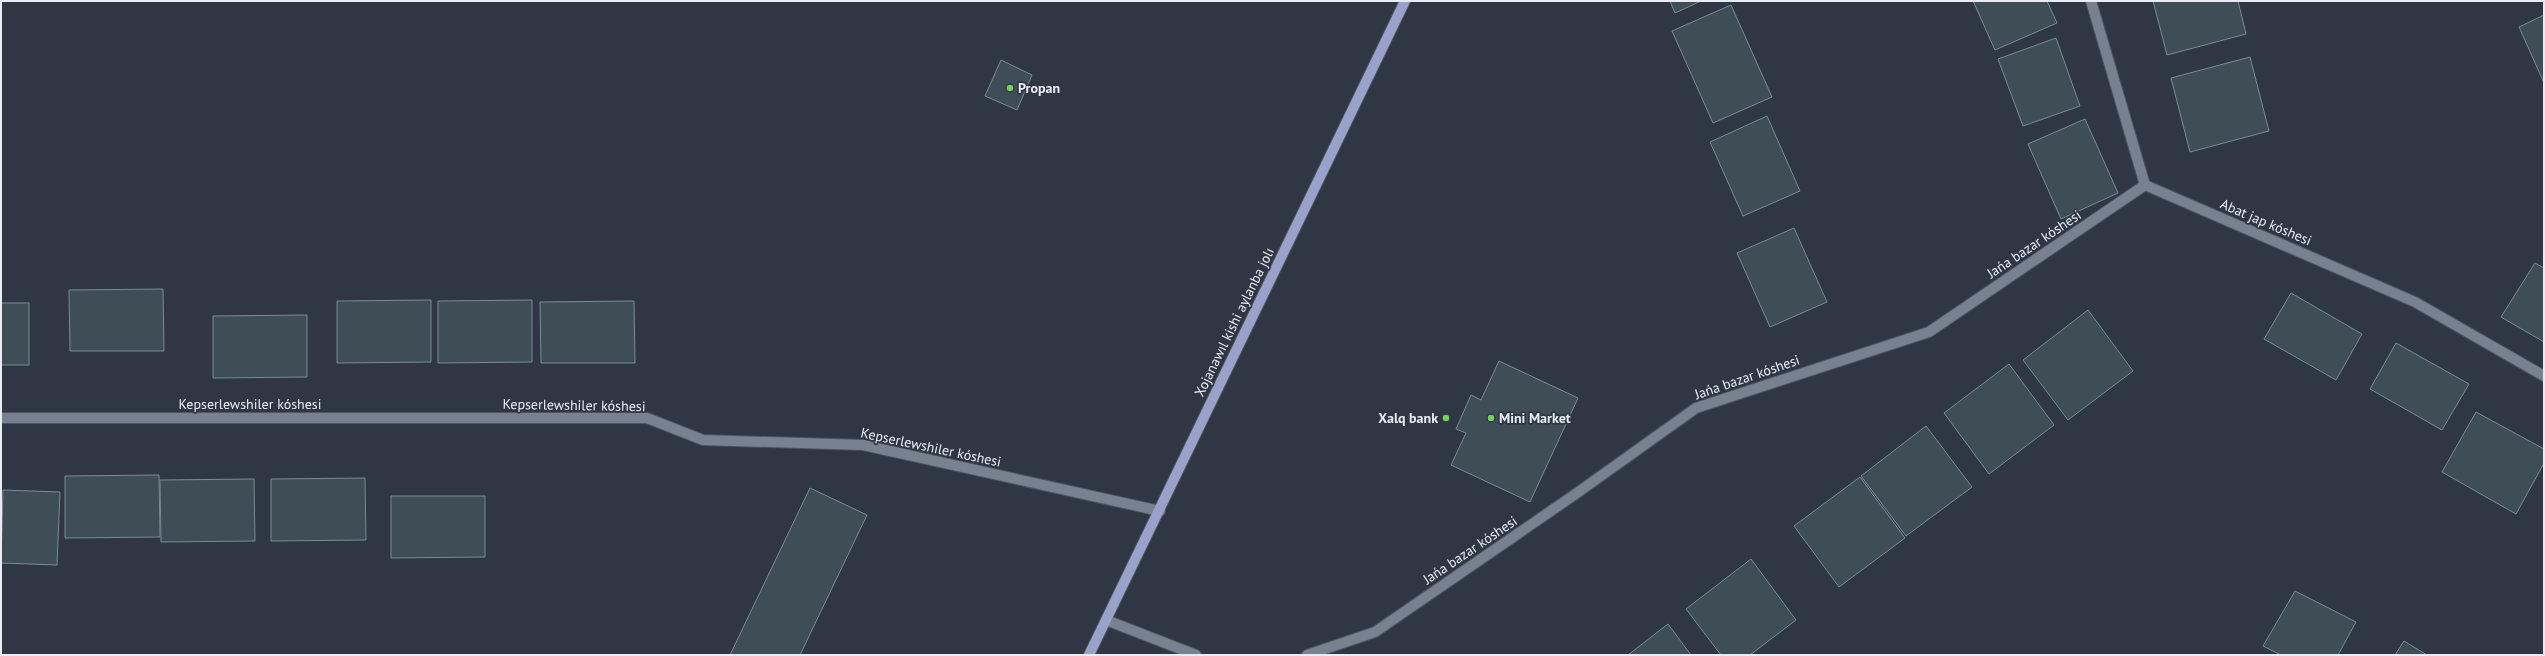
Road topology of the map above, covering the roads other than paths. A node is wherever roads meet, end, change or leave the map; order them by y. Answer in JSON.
{"nodes":[{"id":1,"x":1405,"y":1,"type":"edge"},
{"id":2,"x":2091,"y":1,"type":"edge"},
{"id":3,"x":2145,"y":185,"type":"junction"},
{"id":4,"x":2544,"y":376,"type":"edge"},
{"id":5,"x":1,"y":418,"type":"edge"},
{"id":6,"x":1160,"y":511,"type":"junction"},
{"id":7,"x":1106,"y":620,"type":"junction"},
{"id":8,"x":1089,"y":655,"type":"edge"},
{"id":9,"x":1196,"y":655,"type":"edge"},
{"id":10,"x":1307,"y":655,"type":"edge"}],
"edges":[{"from":1,"to":6,"type":"main road","name":"Xojanawıl kishi aylanba jolı"},
{"from":2,"to":3,"type":"street"},
{"from":3,"to":4,"type":"street","name":"Abat jap kóshesi"},
{"from":3,"to":10,"type":"street","name":"Jańa bazar kóshesi"},
{"from":5,"to":6,"type":"street","name":"Kepserlewshiler kóshesi"},
{"from":6,"to":7,"type":"main road","name":"Xojanawıl kishi aylanba jolı"},
{"from":7,"to":8,"type":"main road","name":"Xojanawıl kishi aylanba jolı"},
{"from":7,"to":9,"type":"street"}]}
